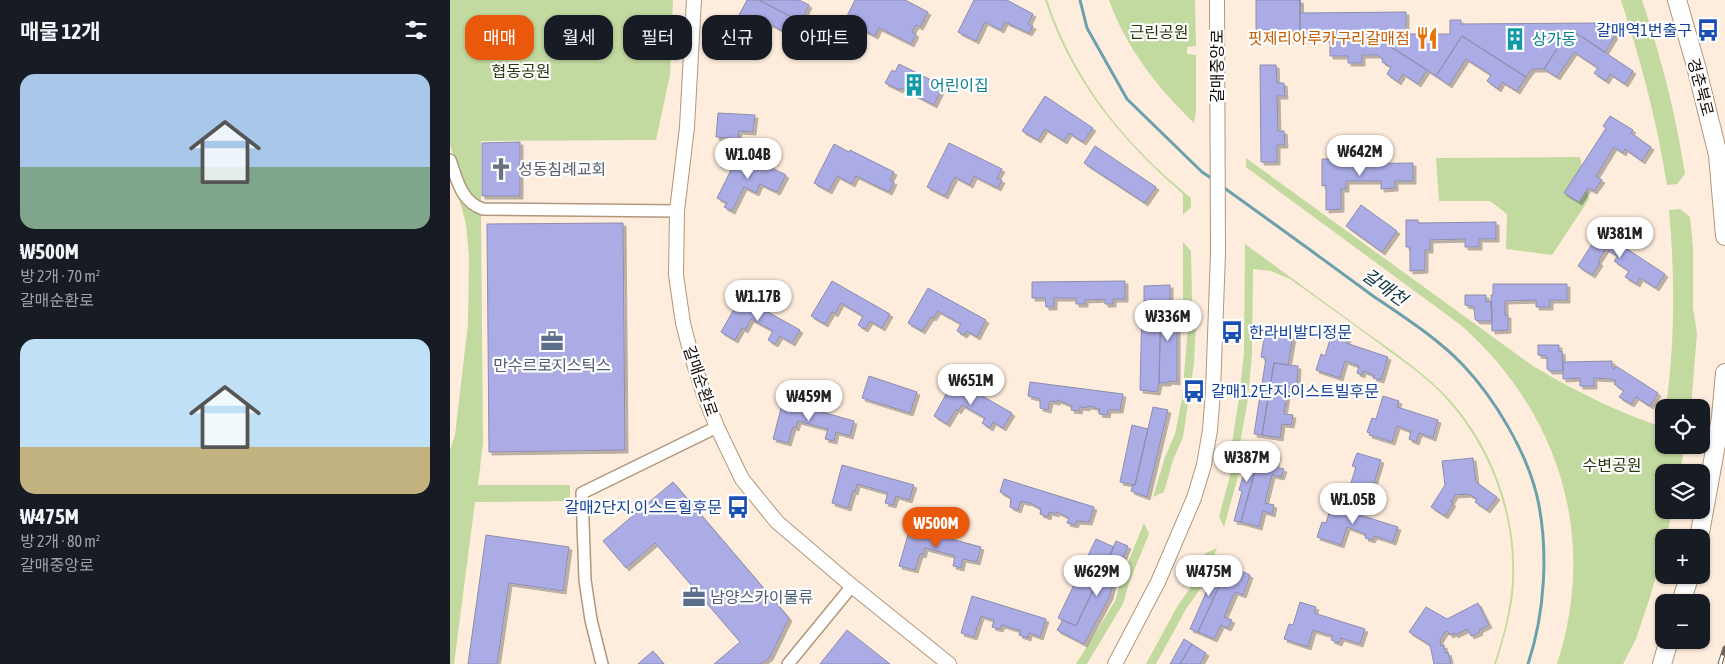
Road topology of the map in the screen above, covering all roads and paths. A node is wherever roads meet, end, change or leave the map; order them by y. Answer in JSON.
{"nodes":[{"id":1,"x":694,"y":0,"type":"edge"},
{"id":2,"x":1217,"y":0,"type":"edge"},
{"id":3,"x":1677,"y":0,"type":"edge"},
{"id":4,"x":450,"y":160,"type":"edge"},
{"id":5,"x":1723,"y":194,"type":"edge"},
{"id":6,"x":677,"y":211,"type":"junction"},
{"id":7,"x":1725,"y":236,"type":"edge"},
{"id":8,"x":1725,"y":374,"type":"edge"},
{"id":9,"x":717,"y":427,"type":"junction"},
{"id":10,"x":1701,"y":529,"type":"edge"},
{"id":11,"x":852,"y":586,"type":"junction"},
{"id":12,"x":1666,"y":649,"type":"edge"},
{"id":13,"x":602,"y":664,"type":"edge"},
{"id":14,"x":788,"y":664,"type":"edge"},
{"id":15,"x":949,"y":664,"type":"edge"},
{"id":16,"x":1115,"y":664,"type":"edge"},
{"id":17,"x":1662,"y":664,"type":"edge"}],
"edges":[{"from":1,"to":6,"type":"street","name":"갈매순환로"},
{"from":2,"to":16,"type":"street","name":"갈매중앙로"},
{"from":3,"to":5,"type":"main road","name":"경춘북로"},
{"from":4,"to":6,"type":"street"},
{"from":5,"to":7,"type":"main road","name":"경춘북로"},
{"from":6,"to":9,"type":"street","name":"갈매순환로"},
{"from":8,"to":10,"type":"main road"},
{"from":9,"to":11,"type":"street","name":"갈매순환로"},
{"from":9,"to":13,"type":"street"},
{"from":11,"to":14,"type":"street"},
{"from":11,"to":15,"type":"street","name":"갈매순환로"},
{"from":12,"to":17,"type":"main road"}]}
